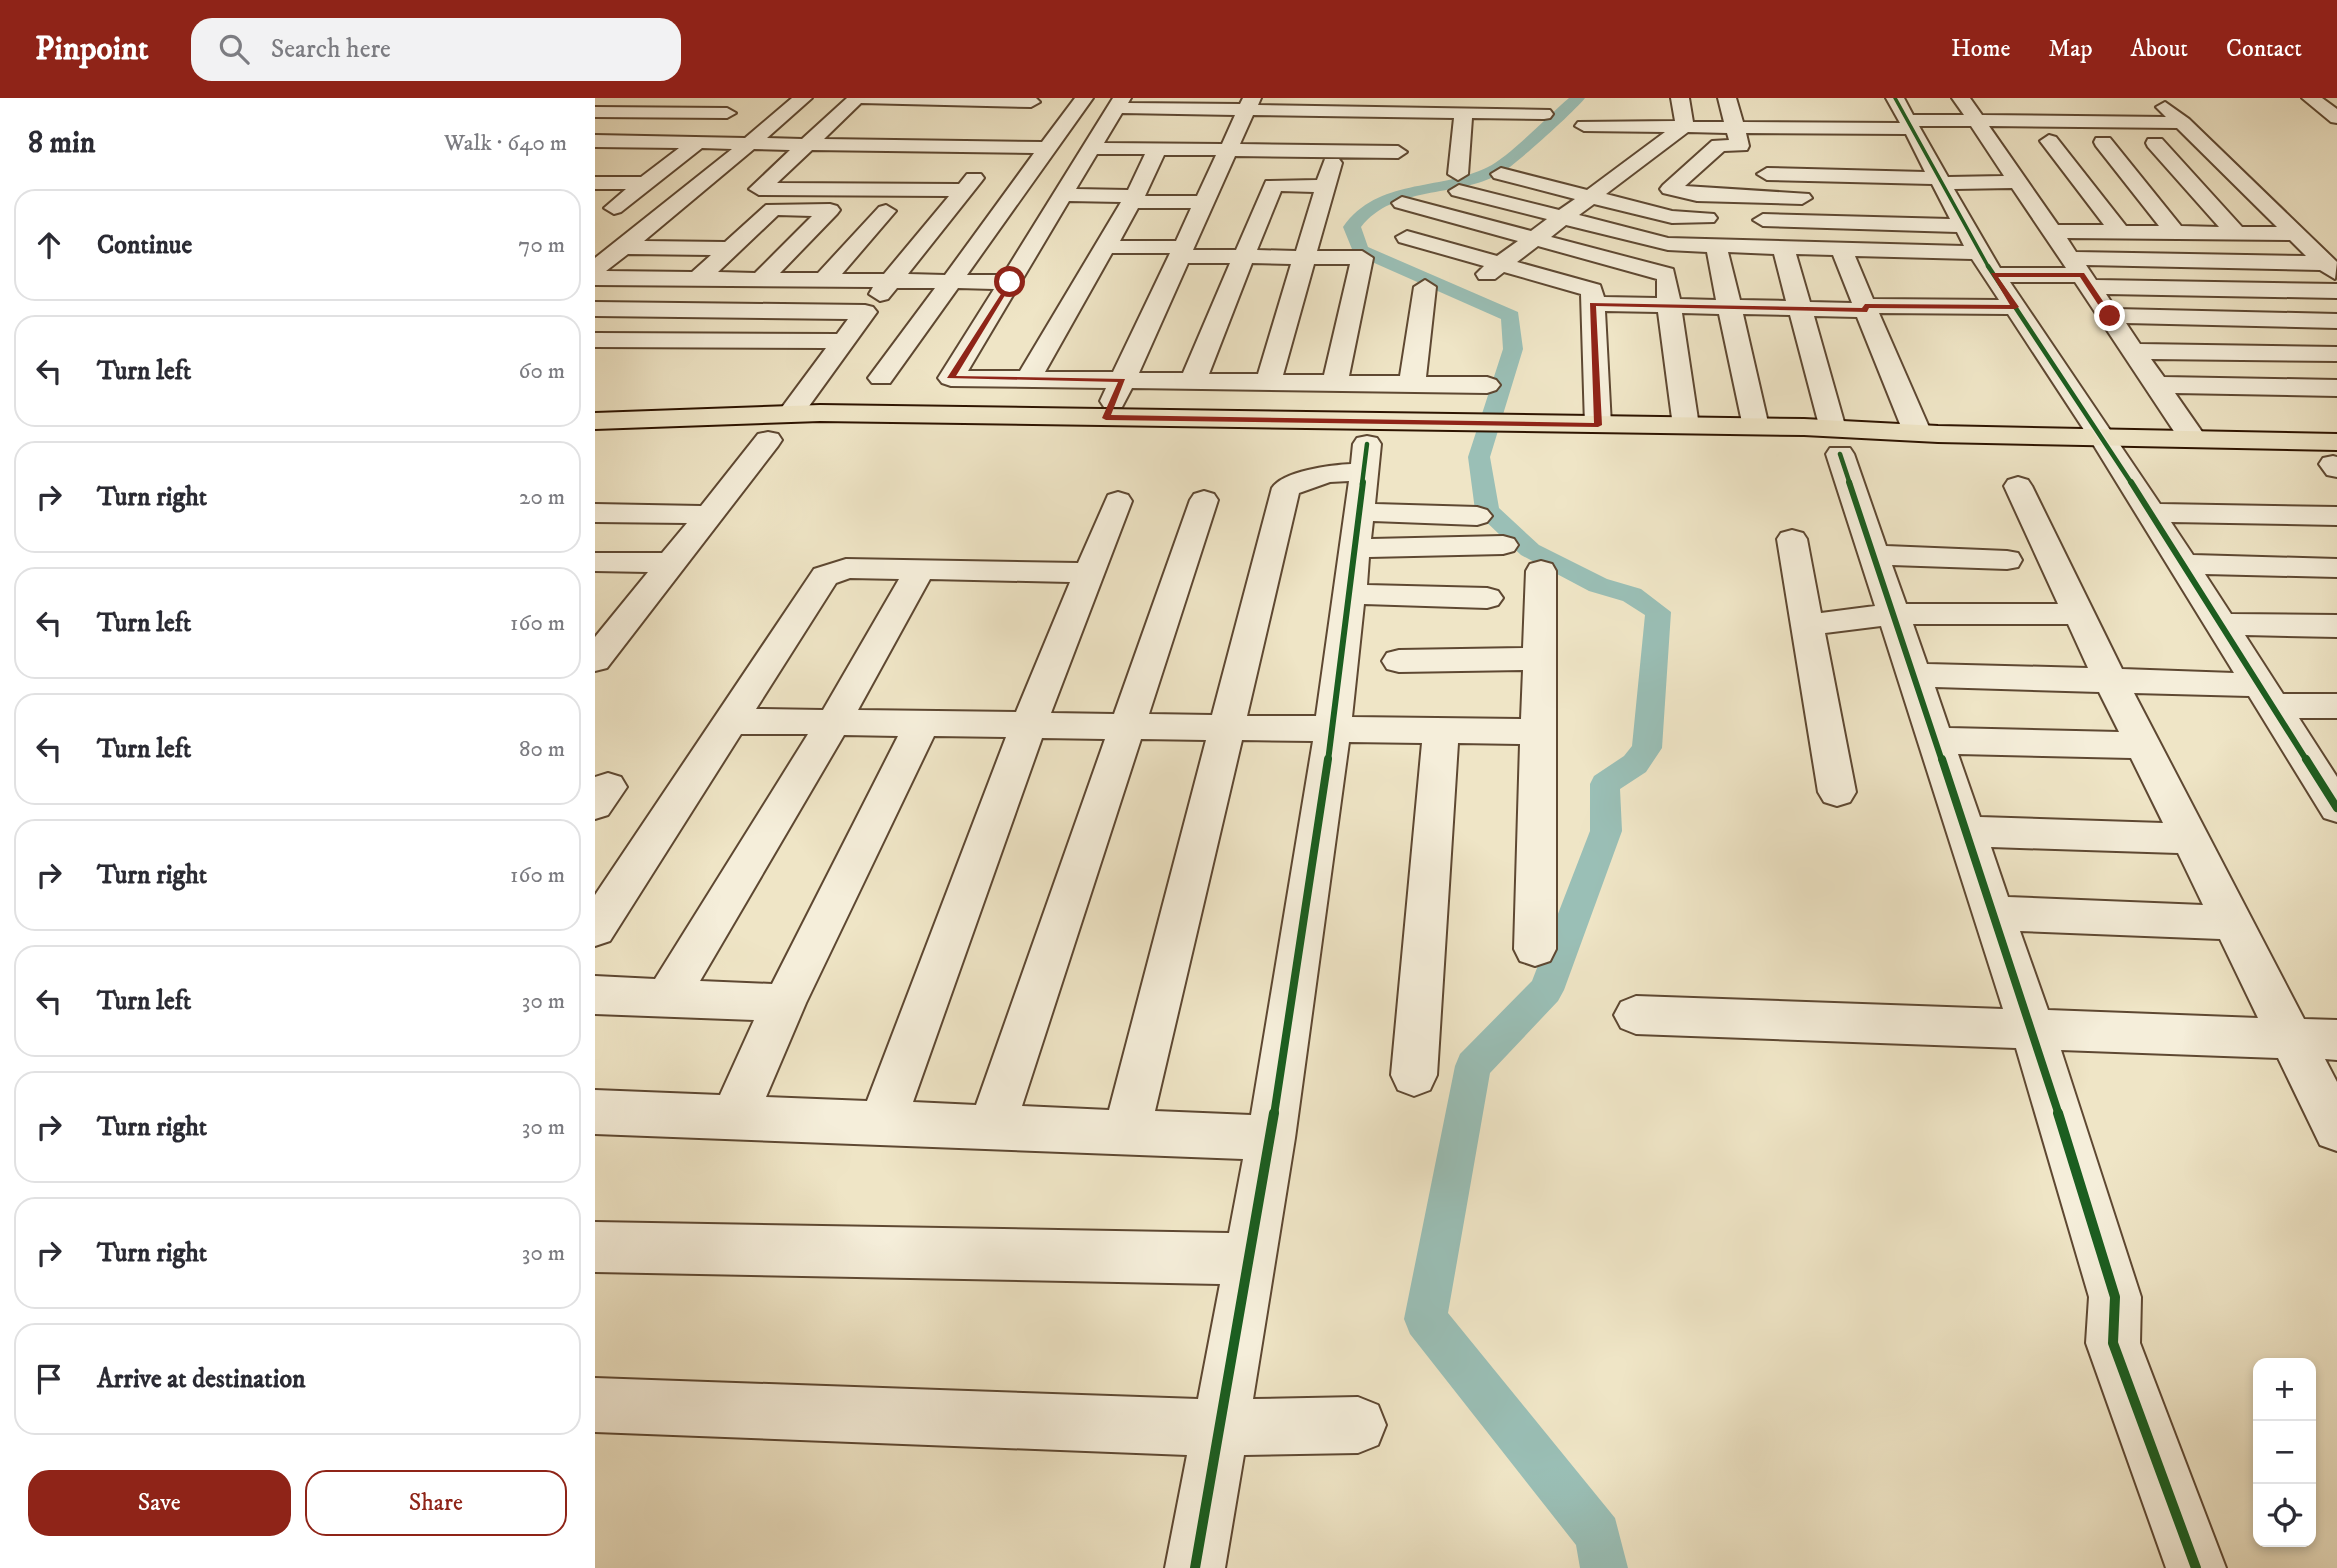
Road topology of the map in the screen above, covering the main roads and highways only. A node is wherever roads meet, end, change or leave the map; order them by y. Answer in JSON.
{"nodes":[{"id":1,"x":595,"y":421,"type":"edge"},
{"id":2,"x":1106,"y":430,"type":"junction"},
{"id":3,"x":1446,"y":434,"type":"junction"},
{"id":4,"x":1536,"y":434,"type":"junction"},
{"id":5,"x":903,"y":440,"type":"dead end"},
{"id":6,"x":1837,"y":441,"type":"junction"},
{"id":7,"x":595,"y":443,"type":"edge"},
{"id":8,"x":2336,"y":460,"type":"edge"}],
"edges":[{"from":1,"to":2,"type":"main road"},
{"from":2,"to":3,"type":"main road"},
{"from":2,"to":3,"type":"main road"},
{"from":3,"to":4,"type":"main road"},
{"from":4,"to":6,"type":"main road"},
{"from":4,"to":6,"type":"main road"},
{"from":5,"to":7,"type":"main road"},
{"from":6,"to":8,"type":"main road"},
{"from":6,"to":8,"type":"main road"}]}
